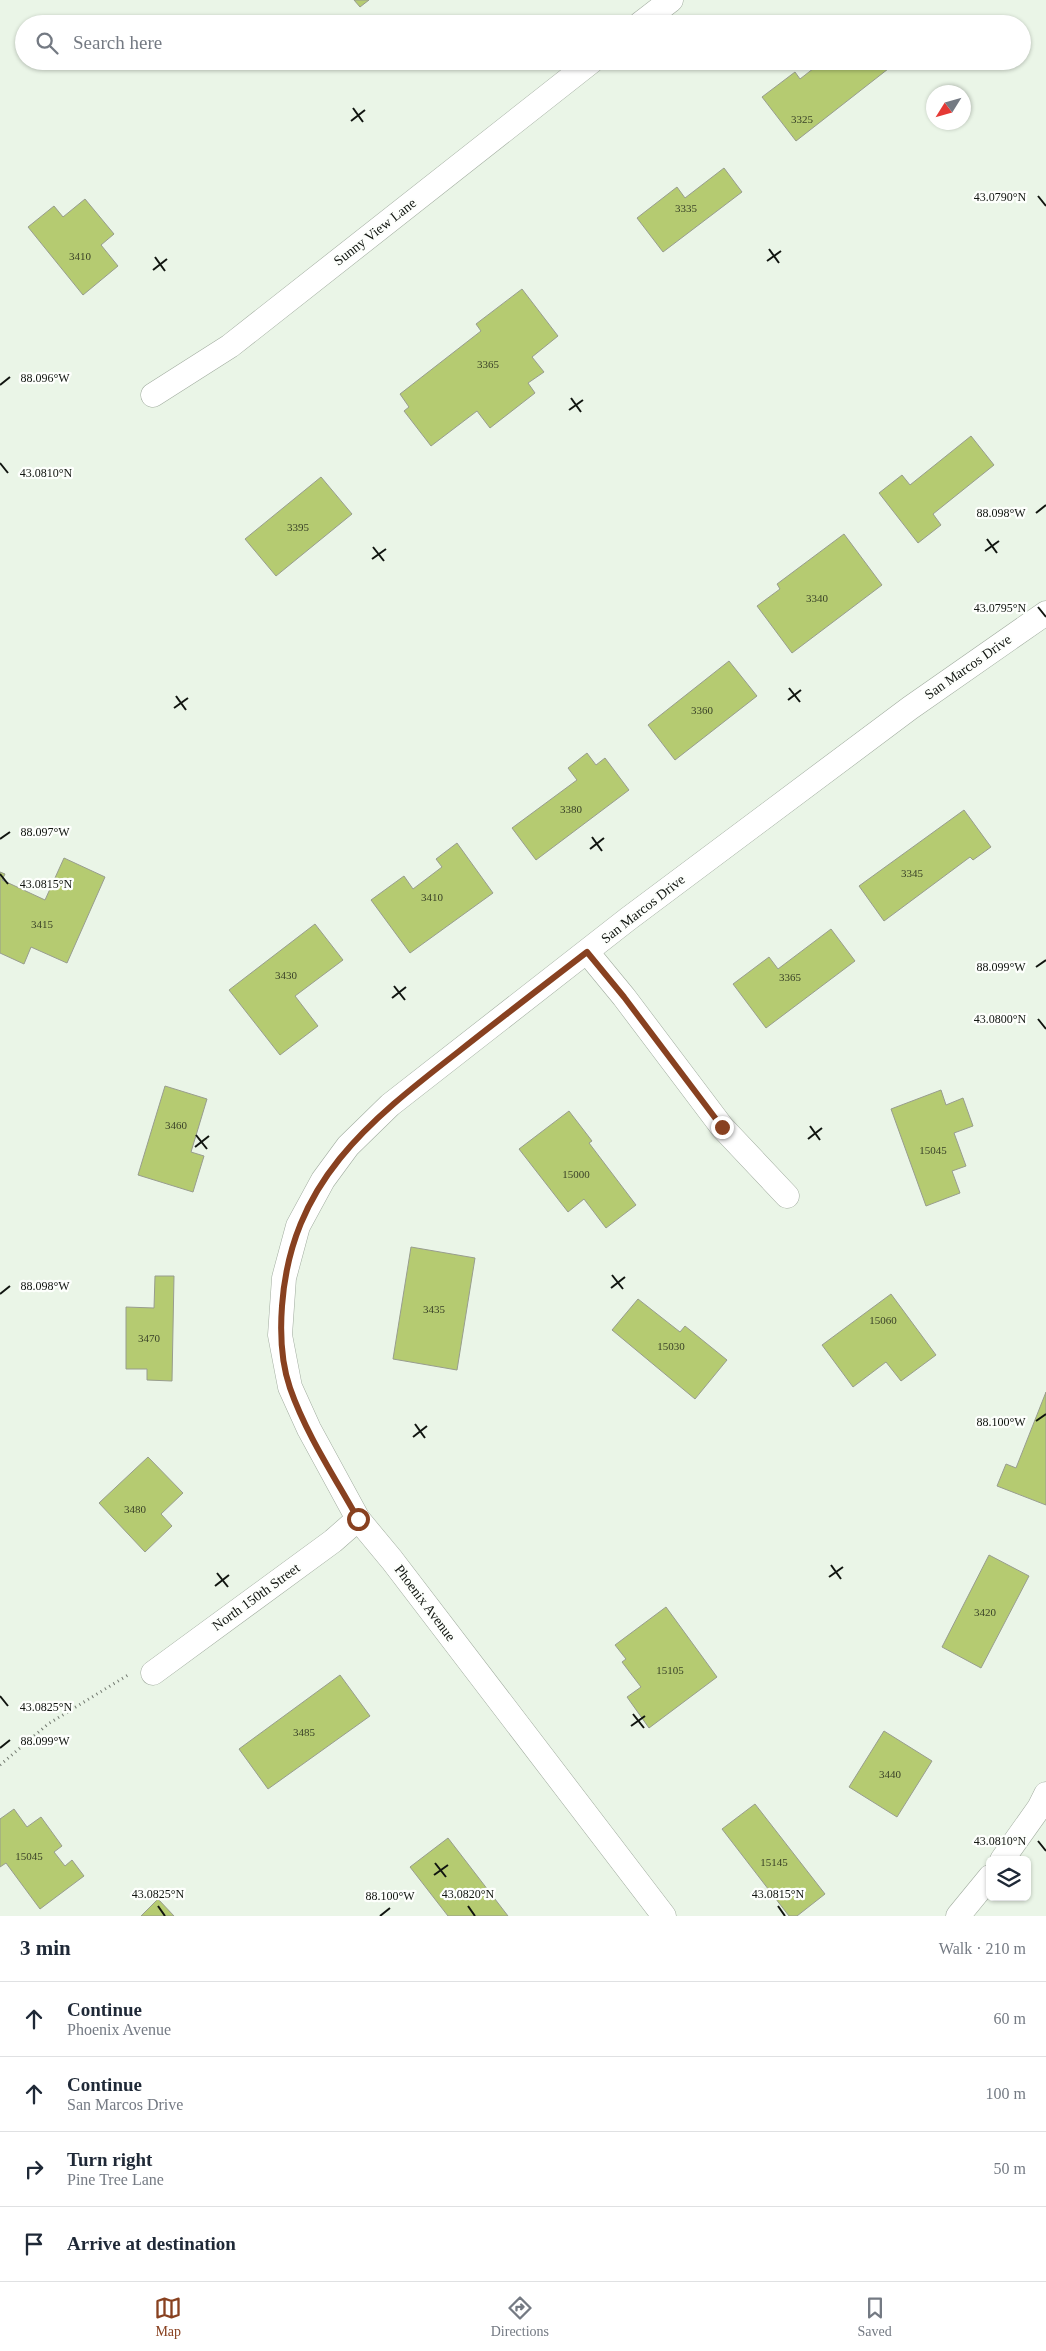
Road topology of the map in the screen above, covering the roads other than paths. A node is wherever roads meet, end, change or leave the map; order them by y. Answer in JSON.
{"nodes":[{"id":1,"x":671,"y":0,"type":"edge"},
{"id":2,"x":652,"y":15,"type":"edge"},
{"id":3,"x":581,"y":70,"type":"edge"},
{"id":4,"x":153,"y":395,"type":"dead end"},
{"id":5,"x":1046,"y":613,"type":"edge"},
{"id":6,"x":587,"y":952,"type":"junction"},
{"id":7,"x":787,"y":1196,"type":"dead end"},
{"id":8,"x":291,"y":1252,"type":"joint"},
{"id":9,"x":358,"y":1519,"type":"junction"},
{"id":10,"x":153,"y":1673,"type":"road end"},
{"id":11,"x":1044,"y":1804,"type":"edge"},
{"id":12,"x":1005,"y":1856,"type":"edge"},
{"id":13,"x":986,"y":1882,"type":"edge"},
{"id":14,"x":664,"y":1916,"type":"edge"},
{"id":15,"x":958,"y":1916,"type":"edge"}],
"edges":[{"from":1,"to":2,"type":"street"},
{"from":3,"to":4,"type":"street","name":"Sunny View Lane"},
{"from":5,"to":6,"type":"street","name":"San Marcos Drive"},
{"from":6,"to":7,"type":"street"},
{"from":6,"to":8,"type":"street","name":"San Marcos Drive"},
{"from":8,"to":9,"type":"street","name":"Phoenix Avenue"},
{"from":9,"to":10,"type":"street","name":"North 150th Street"},
{"from":9,"to":14,"type":"street","name":"Phoenix Avenue"},
{"from":11,"to":12,"type":"street"},
{"from":13,"to":15,"type":"street"}]}
